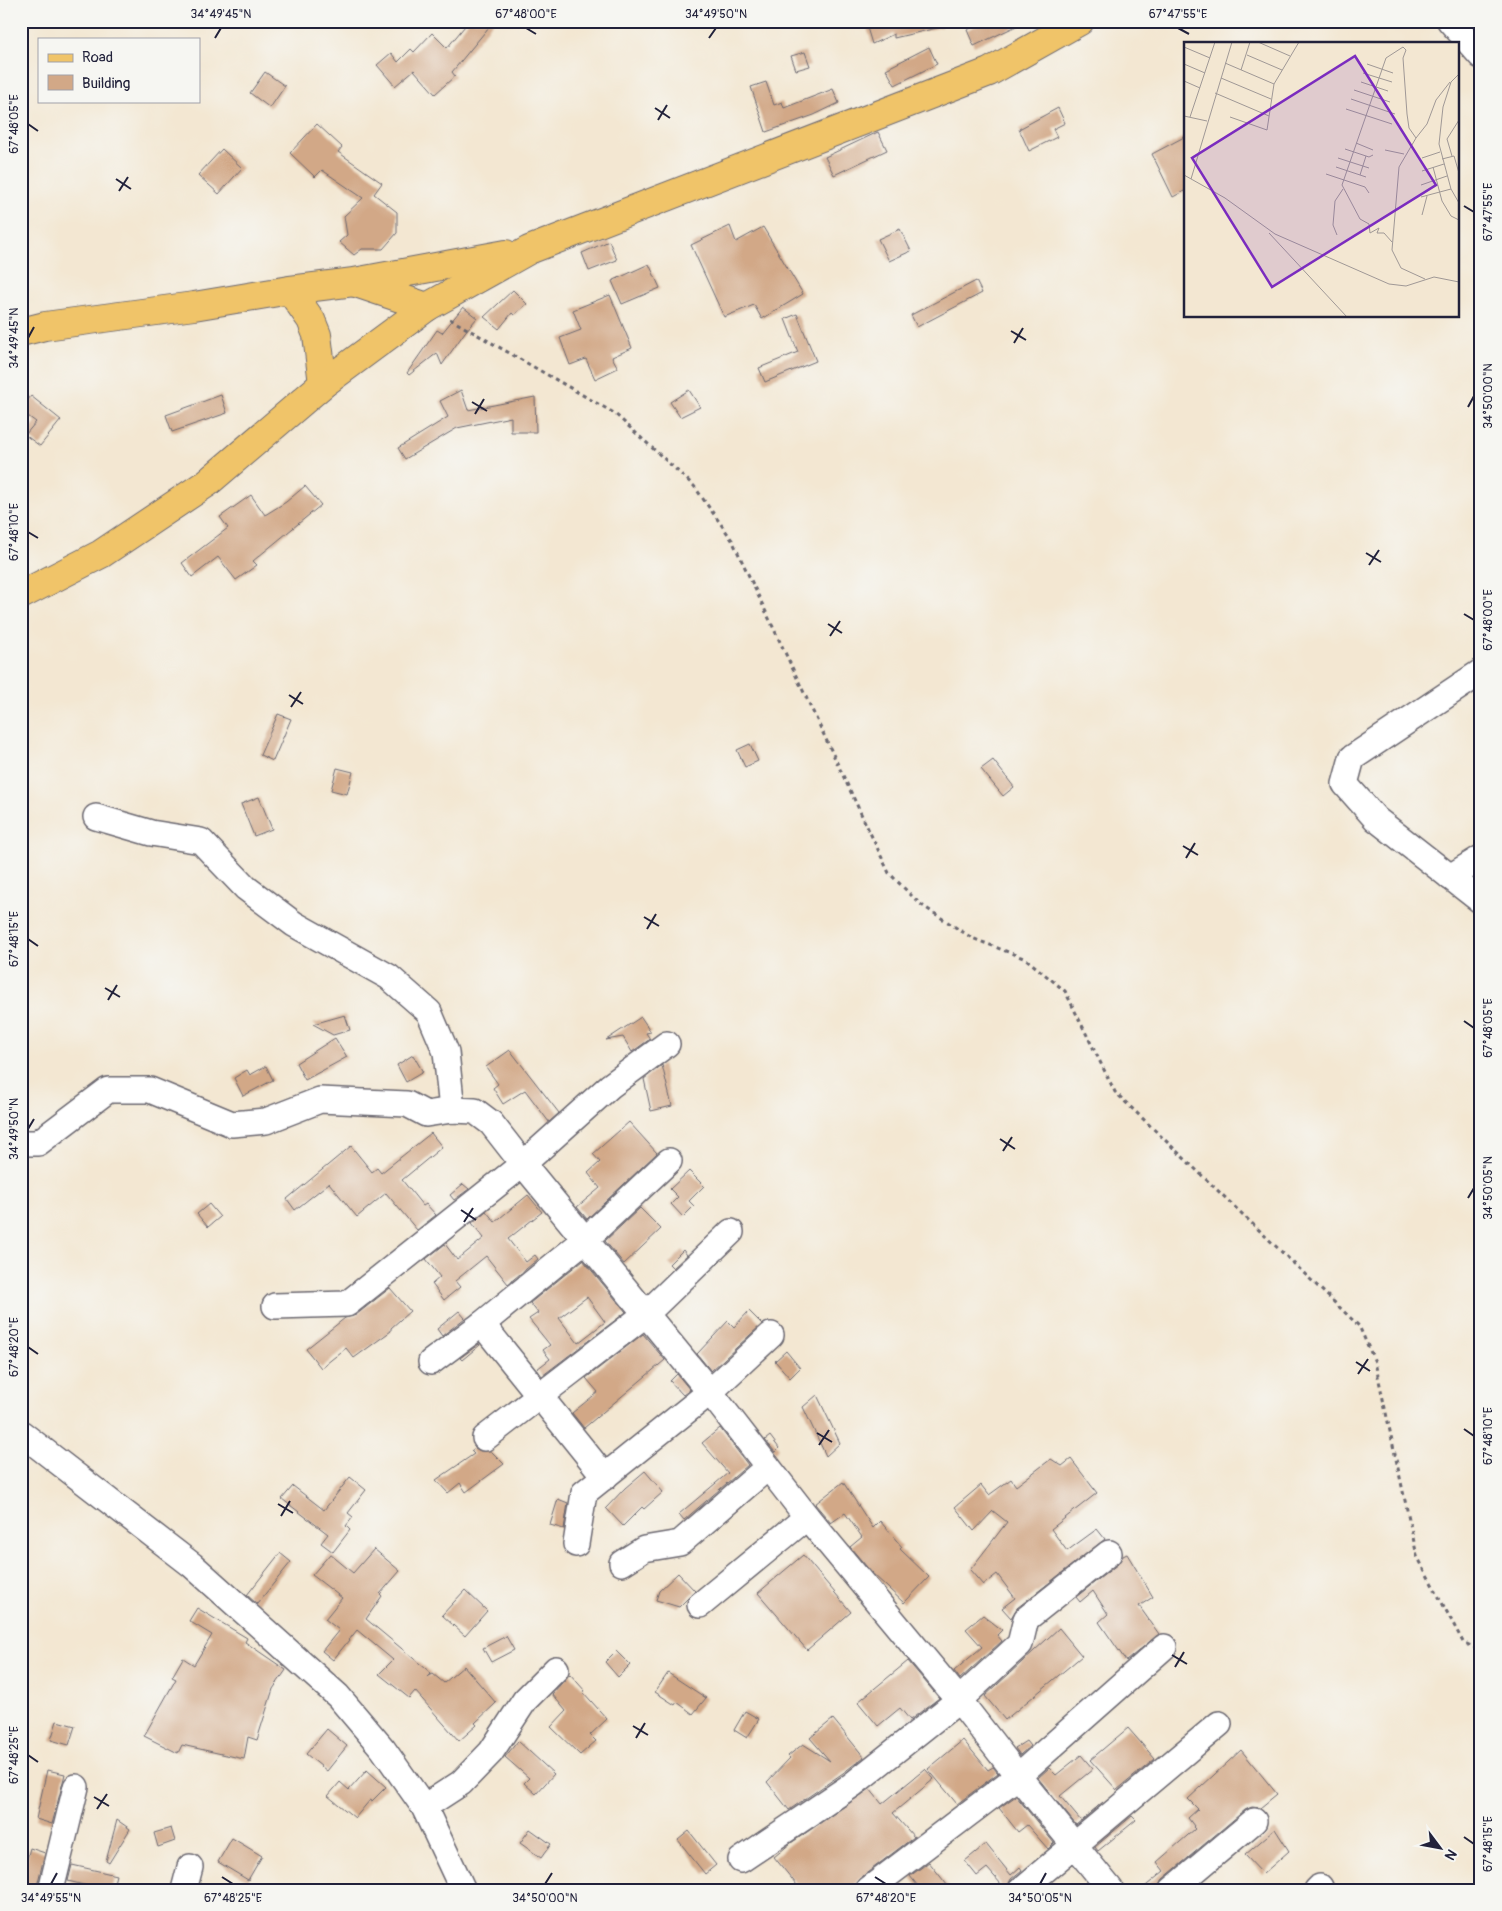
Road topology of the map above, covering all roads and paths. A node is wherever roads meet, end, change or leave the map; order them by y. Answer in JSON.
{"nodes":[{"id":1,"x":1080,"y":21,"type":"edge"},
{"id":2,"x":1450,"y":21,"type":"edge"},
{"id":3,"x":1481,"y":56,"type":"edge"},
{"id":4,"x":529,"y":250,"type":"junction"},
{"id":5,"x":354,"y":282,"type":"junction"},
{"id":6,"x":290,"y":290,"type":"junction"},
{"id":7,"x":427,"y":306,"type":"junction"},
{"id":8,"x":21,"y":332,"type":"edge"},
{"id":9,"x":323,"y":384,"type":"junction"},
{"id":10,"x":21,"y":595,"type":"edge"},
{"id":11,"x":1481,"y":672,"type":"edge"},
{"id":12,"x":96,"y":817,"type":"dead end"},
{"id":13,"x":1481,"y":858,"type":"edge"},
{"id":14,"x":1450,"y":877,"type":"junction"},
{"id":15,"x":1481,"y":900,"type":"edge"},
{"id":16,"x":667,"y":1044,"type":"dead end"},
{"id":17,"x":452,"y":1110,"type":"junction"},
{"id":18,"x":21,"y":1143,"type":"edge"},
{"id":19,"x":669,"y":1161,"type":"dead end"},
{"id":20,"x":523,"y":1164,"type":"junction"},
{"id":21,"x":730,"y":1232,"type":"dead end"},
{"id":22,"x":586,"y":1239,"type":"junction"},
{"id":23,"x":275,"y":1306,"type":"dead end"},
{"id":24,"x":646,"y":1314,"type":"junction"},
{"id":25,"x":482,"y":1324,"type":"junction"},
{"id":26,"x":771,"y":1335,"type":"dead end"},
{"id":27,"x":430,"y":1362,"type":"dead end"},
{"id":28,"x":710,"y":1392,"type":"junction"},
{"id":29,"x":540,"y":1396,"type":"junction"},
{"id":30,"x":21,"y":1433,"type":"edge"},
{"id":31,"x":485,"y":1438,"type":"dead end"},
{"id":32,"x":768,"y":1467,"type":"junction"},
{"id":33,"x":605,"y":1477,"type":"junction"},
{"id":34,"x":807,"y":1517,"type":"junction"},
{"id":35,"x":576,"y":1544,"type":"dead end"},
{"id":36,"x":1109,"y":1553,"type":"dead end"},
{"id":37,"x":622,"y":1563,"type":"dead end"},
{"id":38,"x":700,"y":1605,"type":"dead end"},
{"id":39,"x":1164,"y":1647,"type":"dead end"},
{"id":40,"x":1481,"y":1651,"type":"edge"},
{"id":41,"x":556,"y":1669,"type":"dead end"},
{"id":42,"x":959,"y":1700,"type":"junction"},
{"id":43,"x":1220,"y":1724,"type":"dead end"},
{"id":44,"x":1018,"y":1776,"type":"junction"},
{"id":45,"x":76,"y":1786,"type":"dead end"},
{"id":46,"x":424,"y":1807,"type":"junction"},
{"id":47,"x":1254,"y":1821,"type":"dead end"},
{"id":48,"x":1076,"y":1845,"type":"junction"},
{"id":49,"x":741,"y":1860,"type":"dead end"},
{"id":50,"x":51,"y":1890,"type":"edge"},
{"id":51,"x":463,"y":1890,"type":"edge"},
{"id":52,"x":868,"y":1890,"type":"edge"},
{"id":53,"x":1021,"y":1890,"type":"edge"},
{"id":54,"x":1111,"y":1890,"type":"edge"},
{"id":55,"x":1172,"y":1890,"type":"edge"}],
"edges":[{"from":1,"to":4,"type":"main road"},
{"from":2,"to":3,"type":"street"},
{"from":4,"to":5,"type":"main road"},
{"from":4,"to":7,"type":"main road"},
{"from":5,"to":6,"type":"main road"},
{"from":5,"to":7,"type":"main road"},
{"from":6,"to":8,"type":"main road"},
{"from":6,"to":9,"type":"main road"},
{"from":7,"to":9,"type":"main road"},
{"from":7,"to":40,"type":"path"},
{"from":9,"to":10,"type":"main road"},
{"from":11,"to":14,"type":"street"},
{"from":12,"to":17,"type":"street"},
{"from":13,"to":14,"type":"street"},
{"from":14,"to":15,"type":"street"},
{"from":16,"to":20,"type":"street"},
{"from":17,"to":18,"type":"street"},
{"from":17,"to":20,"type":"street"},
{"from":19,"to":22,"type":"street"},
{"from":20,"to":22,"type":"street"},
{"from":20,"to":23,"type":"street"},
{"from":21,"to":24,"type":"street"},
{"from":22,"to":24,"type":"street"},
{"from":22,"to":25,"type":"street"},
{"from":24,"to":28,"type":"street"},
{"from":24,"to":29,"type":"street"},
{"from":25,"to":27,"type":"street"},
{"from":25,"to":29,"type":"street"},
{"from":26,"to":28,"type":"street"},
{"from":28,"to":32,"type":"street"},
{"from":28,"to":33,"type":"street"},
{"from":29,"to":31,"type":"street"},
{"from":29,"to":33,"type":"street"},
{"from":30,"to":46,"type":"street"},
{"from":32,"to":34,"type":"street"},
{"from":32,"to":37,"type":"street"},
{"from":33,"to":35,"type":"street"},
{"from":34,"to":38,"type":"street"},
{"from":34,"to":42,"type":"street"},
{"from":36,"to":42,"type":"street"},
{"from":39,"to":44,"type":"street"},
{"from":41,"to":46,"type":"street"},
{"from":42,"to":44,"type":"street"},
{"from":42,"to":49,"type":"street"},
{"from":43,"to":48,"type":"street"},
{"from":44,"to":48,"type":"street"},
{"from":44,"to":52,"type":"street"},
{"from":45,"to":50,"type":"street"},
{"from":46,"to":51,"type":"street"},
{"from":47,"to":55,"type":"street"},
{"from":48,"to":53,"type":"street"},
{"from":48,"to":54,"type":"street"}]}
